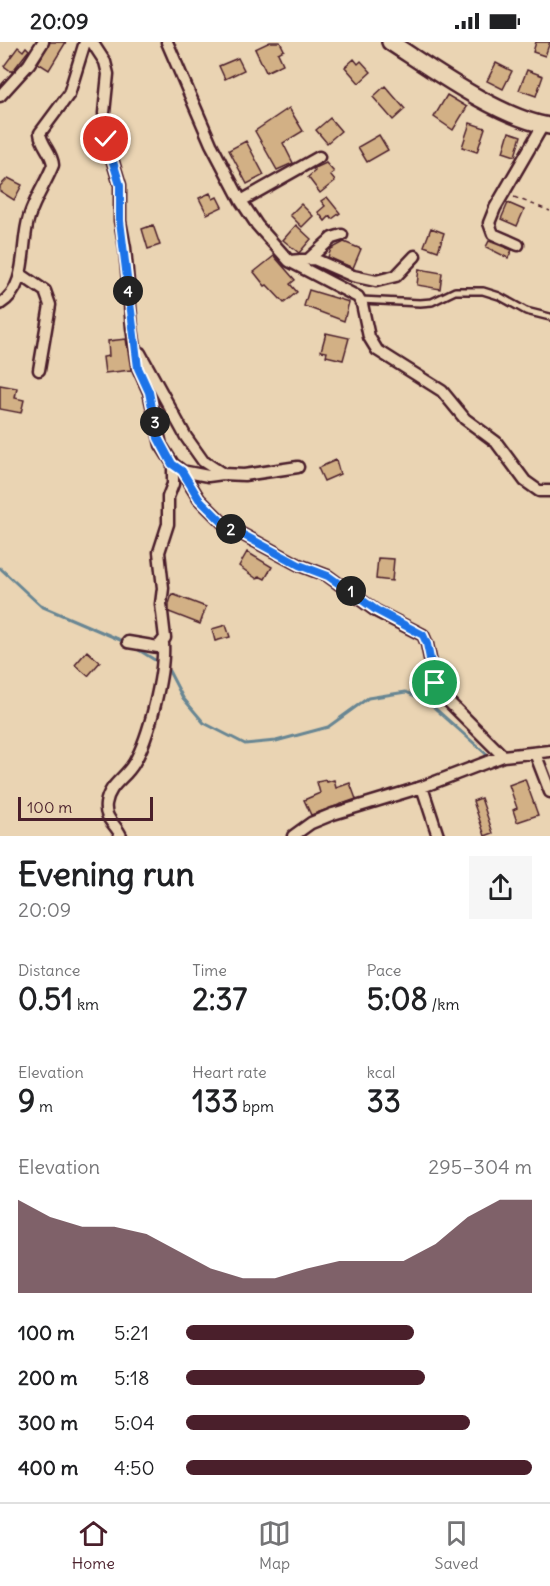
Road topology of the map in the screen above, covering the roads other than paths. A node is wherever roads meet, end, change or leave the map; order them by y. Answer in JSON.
{"nodes":[{"id":1,"x":43,"y":42,"type":"edge"},
{"id":2,"x":85,"y":42,"type":"edge"},
{"id":3,"x":92,"y":42,"type":"edge"},
{"id":4,"x":167,"y":42,"type":"edge"},
{"id":5,"x":390,"y":42,"type":"edge"},
{"id":6,"x":0,"y":96,"type":"edge"},
{"id":7,"x":546,"y":126,"type":"edge"},
{"id":8,"x":319,"y":157,"type":"dead end"},
{"id":9,"x":241,"y":201,"type":"junction"},
{"id":10,"x":342,"y":235,"type":"dead end"},
{"id":11,"x":518,"y":245,"type":"dead end"},
{"id":12,"x":415,"y":256,"type":"dead end"},
{"id":13,"x":310,"y":258,"type":"junction"},
{"id":14,"x":289,"y":261,"type":"junction"},
{"id":15,"x":20,"y":274,"type":"junction"},
{"id":16,"x":361,"y":300,"type":"junction"},
{"id":17,"x":0,"y":304,"type":"edge"},
{"id":18,"x":550,"y":317,"type":"edge"},
{"id":19,"x":134,"y":339,"type":"junction"},
{"id":20,"x":39,"y":370,"type":"dead end"},
{"id":21,"x":172,"y":464,"type":"junction"},
{"id":22,"x":298,"y":467,"type":"dead end"},
{"id":23,"x":182,"y":471,"type":"junction"},
{"id":24,"x":223,"y":474,"type":"junction"},
{"id":25,"x":550,"y":492,"type":"edge"},
{"id":26,"x":128,"y":642,"type":"dead end"},
{"id":27,"x":163,"y":644,"type":"junction"},
{"id":28,"x":550,"y":752,"type":"edge"},
{"id":29,"x":535,"y":753,"type":"junction"},
{"id":30,"x":503,"y":756,"type":"junction"},
{"id":31,"x":422,"y":787,"type":"junction"},
{"id":32,"x":550,"y":792,"type":"edge"},
{"id":33,"x":121,"y":836,"type":"edge"},
{"id":34,"x":293,"y":836,"type":"edge"},
{"id":35,"x":438,"y":836,"type":"edge"}],
"edges":[{"from":1,"to":6,"type":"street"},
{"from":2,"to":15,"type":"street"},
{"from":3,"to":19,"type":"street"},
{"from":4,"to":9,"type":"street"},
{"from":5,"to":7,"type":"street"},
{"from":7,"to":11,"type":"street"},
{"from":8,"to":9,"type":"street"},
{"from":9,"to":14,"type":"street"},
{"from":10,"to":13,"type":"street"},
{"from":12,"to":13,"type":"street"},
{"from":13,"to":14,"type":"street"},
{"from":14,"to":16,"type":"street"},
{"from":15,"to":17,"type":"street"},
{"from":15,"to":20,"type":"street"},
{"from":16,"to":18,"type":"lane"},
{"from":16,"to":25,"type":"street"},
{"from":19,"to":21,"type":"street"},
{"from":19,"to":24,"type":"street"},
{"from":21,"to":23,"type":"street"},
{"from":21,"to":27,"type":"street"},
{"from":22,"to":24,"type":"street"},
{"from":23,"to":24,"type":"street"},
{"from":23,"to":30,"type":"street"},
{"from":26,"to":27,"type":"street"},
{"from":27,"to":33,"type":"street"},
{"from":28,"to":29,"type":"street"},
{"from":29,"to":30,"type":"street"},
{"from":29,"to":32,"type":"street"},
{"from":30,"to":31,"type":"street"},
{"from":31,"to":34,"type":"street"},
{"from":31,"to":35,"type":"street"}]}
